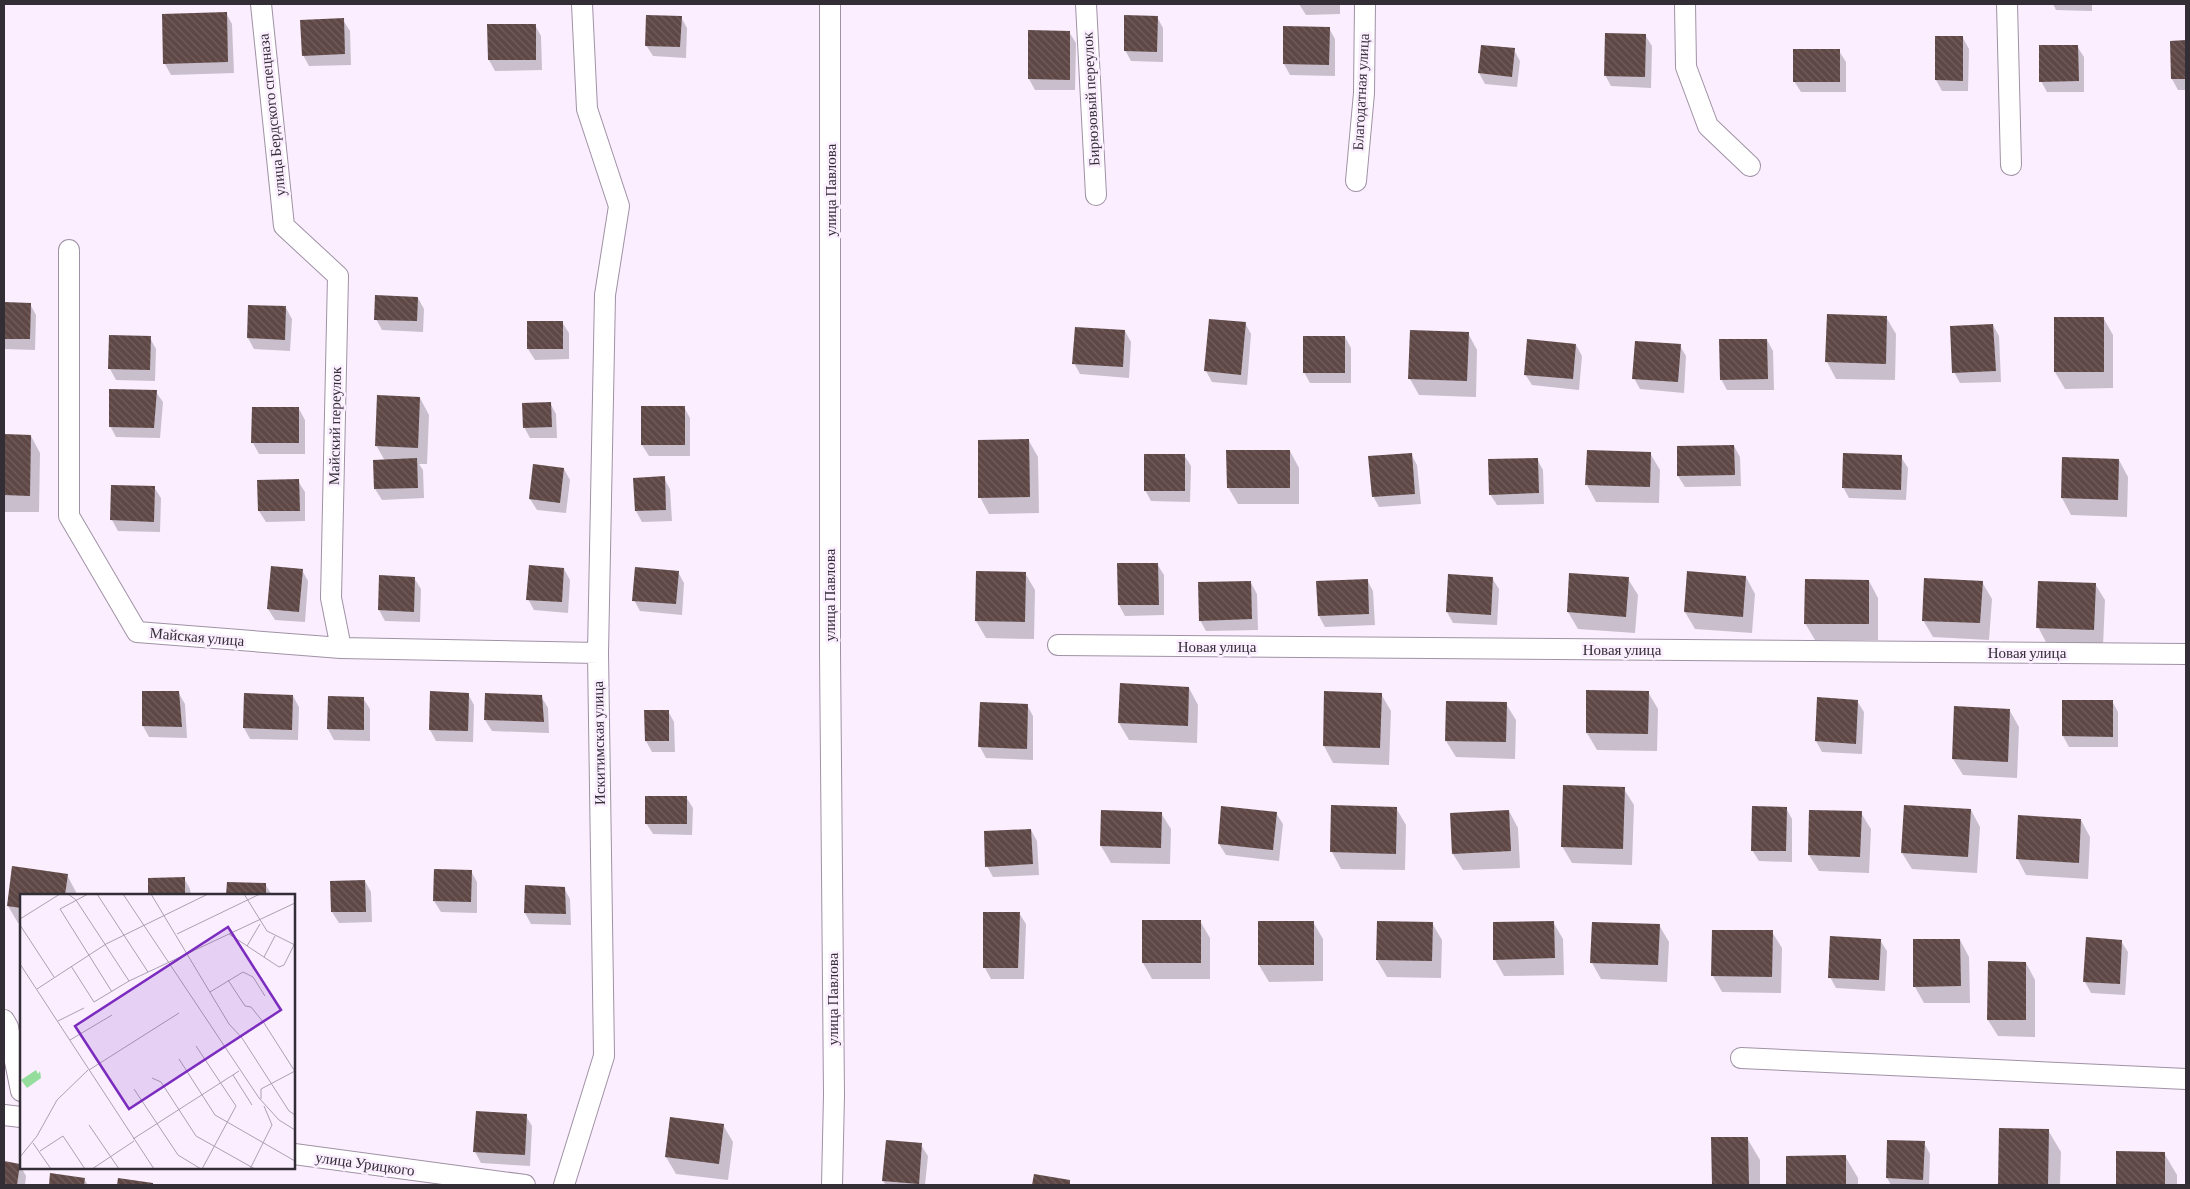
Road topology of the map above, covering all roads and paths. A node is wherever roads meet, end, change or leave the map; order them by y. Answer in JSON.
{"nodes":[{"id":1,"x":261,"y":4,"type":"edge"},
{"id":2,"x":582,"y":4,"type":"edge"},
{"id":3,"x":830,"y":4,"type":"edge"},
{"id":4,"x":1086,"y":4,"type":"edge"},
{"id":5,"x":1365,"y":4,"type":"edge"},
{"id":6,"x":1685,"y":4,"type":"edge"},
{"id":7,"x":2007,"y":4,"type":"edge"},
{"id":8,"x":2011,"y":165,"type":"dead end"},
{"id":9,"x":1750,"y":166,"type":"dead end"},
{"id":10,"x":1356,"y":181,"type":"dead end"},
{"id":11,"x":1096,"y":195,"type":"dead end"},
{"id":12,"x":284,"y":226,"type":"joint"},
{"id":13,"x":69,"y":250,"type":"dead end"},
{"id":14,"x":1058,"y":645,"type":"dead end"},
{"id":15,"x":341,"y":648,"type":"junction"},
{"id":16,"x":598,"y":654,"type":"junction"},
{"id":17,"x":2186,"y":654,"type":"edge"},
{"id":18,"x":4,"y":1020,"type":"edge"},
{"id":19,"x":1742,"y":1058,"type":"dead end"},
{"id":20,"x":2186,"y":1079,"type":"edge"},
{"id":21,"x":20,"y":1085,"type":"edge"},
{"id":22,"x":4,"y":1115,"type":"edge"},
{"id":23,"x":20,"y":1117,"type":"edge"},
{"id":24,"x":295,"y":1154,"type":"edge"},
{"id":25,"x":525,"y":1185,"type":"edge"},
{"id":26,"x":564,"y":1185,"type":"edge"},
{"id":27,"x":832,"y":1185,"type":"edge"}],
"edges":[{"from":1,"to":12,"type":"street","name":"улица Бердского спецназа"},
{"from":2,"to":16,"type":"street","name":"Искитимская улица"},
{"from":3,"to":27,"type":"street","name":"улица Павлова"},
{"from":4,"to":11,"type":"street","name":"Бирюзовый переулок"},
{"from":5,"to":10,"type":"street","name":"Благодатная улица"},
{"from":6,"to":9,"type":"street"},
{"from":7,"to":8,"type":"street"},
{"from":12,"to":15,"type":"street","name":"Майский переулок"},
{"from":13,"to":15,"type":"street","name":"Майская улица"},
{"from":14,"to":17,"type":"street","name":"Новая улица"},
{"from":15,"to":16,"type":"street","name":"Майская улица"},
{"from":16,"to":26,"type":"street","name":"Искитимская улица"},
{"from":18,"to":21,"type":"street"},
{"from":19,"to":20,"type":"street"},
{"from":22,"to":23,"type":"street"},
{"from":24,"to":25,"type":"street","name":"улица Урицкого"}]}
